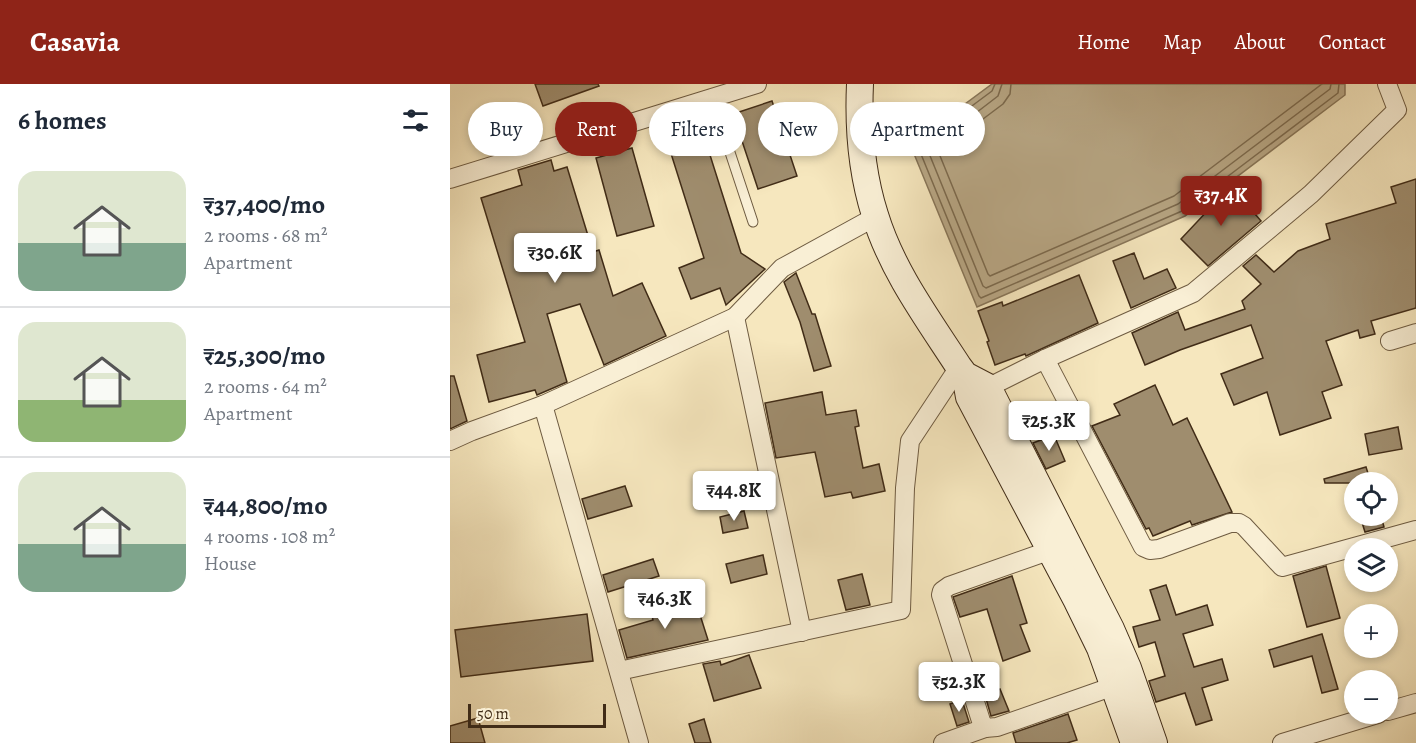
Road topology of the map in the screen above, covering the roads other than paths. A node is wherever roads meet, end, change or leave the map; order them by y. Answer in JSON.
{"nodes":[{"id":1,"x":757,"y":84,"type":"edge"},
{"id":2,"x":860,"y":84,"type":"edge"},
{"id":3,"x":1387,"y":84,"type":"edge"},
{"id":4,"x":712,"y":98,"type":"junction"},
{"id":5,"x":450,"y":179,"type":"edge"},
{"id":6,"x":875,"y":217,"type":"junction"},
{"id":7,"x":753,"y":222,"type":"dead end"},
{"id":8,"x":735,"y":317,"type":"junction"},
{"id":9,"x":1416,"y":333,"type":"edge"},
{"id":10,"x":1390,"y":341,"type":"dead end"},
{"id":11,"x":1045,"y":359,"type":"junction"},
{"id":12,"x":970,"y":381,"type":"junction"},
{"id":13,"x":543,"y":405,"type":"junction"},
{"id":14,"x":450,"y":441,"type":"edge"},
{"id":15,"x":1416,"y":530,"type":"edge"},
{"id":16,"x":1051,"y":550,"type":"junction"},
{"id":17,"x":802,"y":632,"type":"junction"},
{"id":18,"x":619,"y":671,"type":"junction"},
{"id":19,"x":1114,"y":686,"type":"junction"},
{"id":20,"x":1416,"y":703,"type":"edge"},
{"id":21,"x":1398,"y":708,"type":"edge"},
{"id":22,"x":1345,"y":724,"type":"edge"},
{"id":23,"x":985,"y":728,"type":"junction"},
{"id":24,"x":639,"y":743,"type":"edge"},
{"id":25,"x":943,"y":743,"type":"edge"},
{"id":26,"x":1134,"y":743,"type":"edge"},
{"id":27,"x":1154,"y":743,"type":"edge"},
{"id":28,"x":1282,"y":743,"type":"edge"}],
"edges":[{"from":1,"to":4,"type":"street"},
{"from":2,"to":6,"type":"main road"},
{"from":3,"to":11,"type":"street"},
{"from":4,"to":5,"type":"street"},
{"from":4,"to":7,"type":"lane"},
{"from":6,"to":8,"type":"street"},
{"from":6,"to":12,"type":"main road"},
{"from":8,"to":13,"type":"street"},
{"from":8,"to":17,"type":"street"},
{"from":9,"to":10,"type":"street"},
{"from":11,"to":12,"type":"street"},
{"from":11,"to":15,"type":"street"},
{"from":12,"to":16,"type":"main road"},
{"from":12,"to":17,"type":"street"},
{"from":12,"to":27,"type":"main road"},
{"from":13,"to":14,"type":"street"},
{"from":13,"to":18,"type":"street"},
{"from":16,"to":19,"type":"main road"},
{"from":16,"to":23,"type":"street"},
{"from":17,"to":18,"type":"street"},
{"from":18,"to":24,"type":"street"},
{"from":19,"to":23,"type":"street"},
{"from":19,"to":26,"type":"main road"},
{"from":20,"to":21,"type":"street"},
{"from":22,"to":28,"type":"street"},
{"from":23,"to":25,"type":"street"}]}
